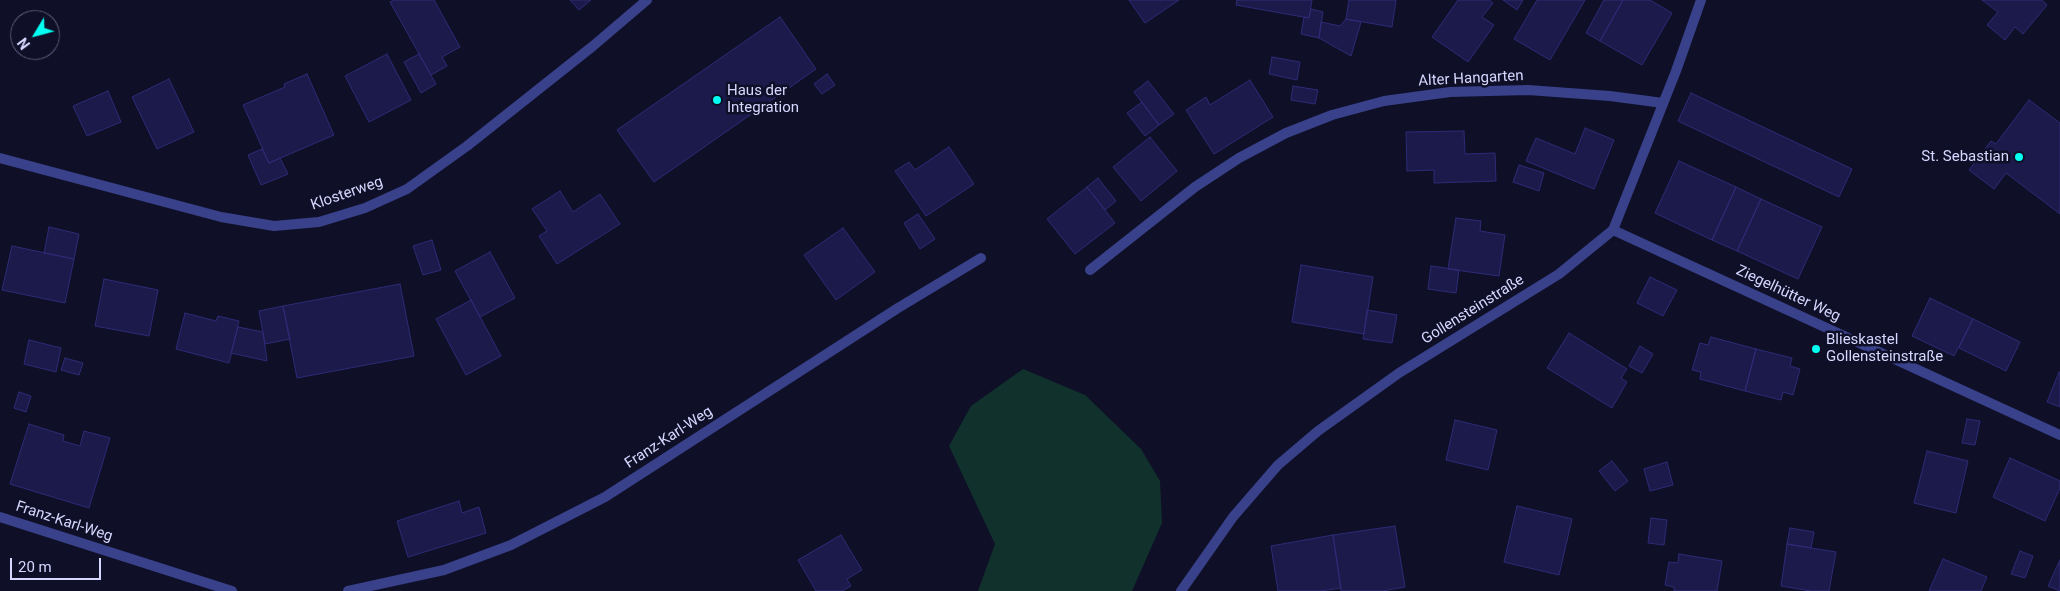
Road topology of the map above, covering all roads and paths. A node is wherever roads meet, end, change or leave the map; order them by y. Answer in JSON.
{"nodes":[{"id":1,"x":647,"y":0,"type":"edge"},
{"id":2,"x":1701,"y":0,"type":"edge"},
{"id":3,"x":1663,"y":103,"type":"junction"},
{"id":4,"x":0,"y":158,"type":"edge"},
{"id":5,"x":1613,"y":230,"type":"junction"},
{"id":6,"x":981,"y":258,"type":"dead end"},
{"id":7,"x":1090,"y":270,"type":"dead end"},
{"id":8,"x":2060,"y":435,"type":"edge"},
{"id":9,"x":0,"y":517,"type":"edge"},
{"id":10,"x":232,"y":591,"type":"edge"},
{"id":11,"x":348,"y":591,"type":"edge"},
{"id":12,"x":1181,"y":591,"type":"edge"}],
"edges":[{"from":1,"to":4,"type":"street","name":"Klosterweg"},
{"from":2,"to":3,"type":"street","name":"Gollensteinstraße"},
{"from":3,"to":5,"type":"street","name":"Gollensteinstraße"},
{"from":3,"to":7,"type":"street","name":"Alter Hangarten"},
{"from":5,"to":8,"type":"street","name":"Ziegelhütter Weg"},
{"from":5,"to":12,"type":"street","name":"Gollensteinstraße"},
{"from":6,"to":11,"type":"street","name":"Franz-Karl-Weg"},
{"from":9,"to":10,"type":"street","name":"Franz-Karl-Weg"}]}
